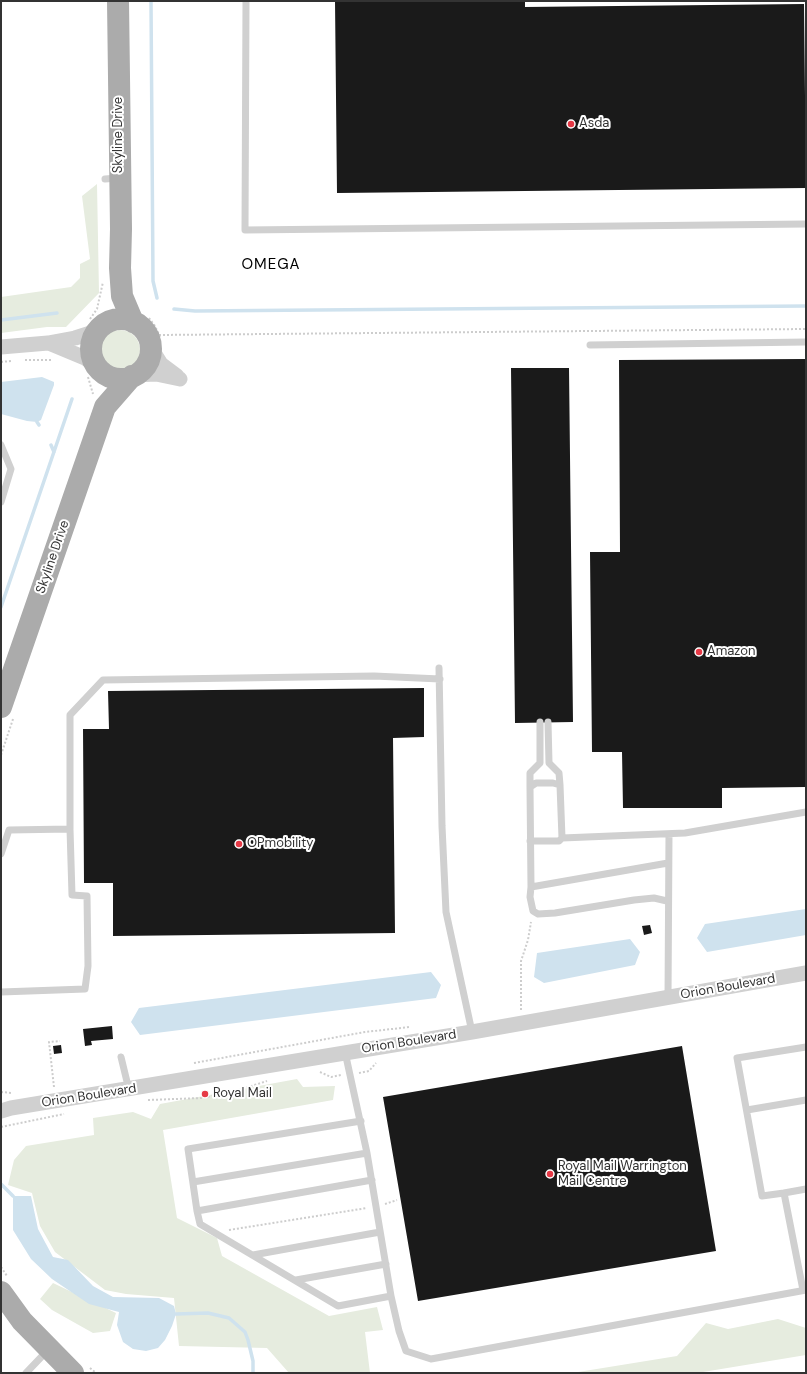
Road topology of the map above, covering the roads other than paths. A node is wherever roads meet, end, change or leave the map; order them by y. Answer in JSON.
{"nodes":[{"id":1,"x":118,"y":1,"type":"edge"},
{"id":2,"x":246,"y":1,"type":"edge"},
{"id":3,"x":806,"y":224,"type":"edge"},
{"id":4,"x":112,"y":272,"type":"junction"},
{"id":5,"x":133,"y":322,"type":"junction"},
{"id":6,"x":96,"y":325,"type":"junction"},
{"id":7,"x":155,"y":342,"type":"junction"},
{"id":8,"x":806,"y":342,"type":"edge"},
{"id":9,"x":48,"y":343,"type":"junction"},
{"id":10,"x":590,"y":345,"type":"dead end"},
{"id":11,"x":1,"y":346,"type":"edge"},
{"id":12,"x":98,"y":368,"type":"junction"},
{"id":13,"x":133,"y":376,"type":"junction"},
{"id":14,"x":105,"y":407,"type":"junction"},
{"id":15,"x":1,"y":445,"type":"edge"},
{"id":16,"x":1,"y":502,"type":"edge"},
{"id":17,"x":439,"y":668,"type":"dead end"},
{"id":18,"x":440,"y":679,"type":"junction"},
{"id":19,"x":1,"y":707,"type":"edge"},
{"id":20,"x":540,"y":722,"type":"dead end"},
{"id":21,"x":548,"y":722,"type":"dead end"},
{"id":22,"x":560,"y":785,"type":"junction"},
{"id":23,"x":530,"y":787,"type":"junction"},
{"id":24,"x":806,"y":812,"type":"edge"},
{"id":25,"x":70,"y":829,"type":"junction"},
{"id":26,"x":669,"y":834,"type":"junction"},
{"id":27,"x":562,"y":838,"type":"junction"},
{"id":28,"x":530,"y":841,"type":"junction"},
{"id":29,"x":1,"y":854,"type":"edge"},
{"id":30,"x":668,"y":863,"type":"junction"},
{"id":31,"x":531,"y":887,"type":"junction"},
{"id":32,"x":667,"y":901,"type":"junction"},
{"id":33,"x":806,"y":973,"type":"edge"},
{"id":34,"x":1,"y":992,"type":"edge"},
{"id":35,"x":668,"y":998,"type":"junction"},
{"id":36,"x":472,"y":1032,"type":"junction"},
{"id":37,"x":806,"y":1047,"type":"edge"},
{"id":38,"x":345,"y":1051,"type":"junction"},
{"id":39,"x":122,"y":1057,"type":"dead end"},
{"id":40,"x":129,"y":1090,"type":"junction"},
{"id":41,"x":806,"y":1100,"type":"edge"},
{"id":42,"x":4,"y":1109,"type":"edge"},
{"id":43,"x":747,"y":1110,"type":"junction"},
{"id":44,"x":360,"y":1121,"type":"junction"},
{"id":45,"x":367,"y":1153,"type":"junction"},
{"id":46,"x":372,"y":1180,"type":"junction"},
{"id":47,"x":192,"y":1182,"type":"junction"},
{"id":48,"x":806,"y":1189,"type":"edge"},
{"id":49,"x":784,"y":1193,"type":"junction"},
{"id":50,"x":197,"y":1211,"type":"junction"},
{"id":51,"x":380,"y":1232,"type":"junction"},
{"id":52,"x":253,"y":1255,"type":"junction"},
{"id":53,"x":386,"y":1264,"type":"junction"},
{"id":54,"x":296,"y":1280,"type":"junction"},
{"id":55,"x":805,"y":1290,"type":"edge"},
{"id":56,"x":1,"y":1292,"type":"edge"},
{"id":57,"x":391,"y":1296,"type":"junction"},
{"id":58,"x":48,"y":1349,"type":"junction"},
{"id":59,"x":26,"y":1373,"type":"edge"},
{"id":60,"x":73,"y":1373,"type":"edge"}],
"edges":[{"from":1,"to":4,"type":"main road","name":"Skyline Drive"},
{"from":2,"to":3,"type":"lane"},
{"from":4,"to":5,"type":"main road","name":"Skyline Drive"},
{"from":4,"to":6,"type":"main road","name":"Skyline Drive"},
{"from":5,"to":6,"type":"main road"},
{"from":5,"to":7,"type":"main road"},
{"from":6,"to":9,"type":"street"},
{"from":6,"to":12,"type":"main road"},
{"from":7,"to":13,"type":"main road"},
{"from":7,"to":13,"type":"street"},
{"from":8,"to":10,"type":"lane"},
{"from":9,"to":11,"type":"street"},
{"from":9,"to":12,"type":"street"},
{"from":12,"to":13,"type":"main road"},
{"from":12,"to":14,"type":"main road","name":"Skyline Drive"},
{"from":13,"to":14,"type":"main road","name":"Skyline Drive"},
{"from":14,"to":19,"type":"main road","name":"Skyline Drive"},
{"from":15,"to":16,"type":"lane"},
{"from":17,"to":18,"type":"lane"},
{"from":18,"to":25,"type":"lane"},
{"from":18,"to":36,"type":"lane"},
{"from":20,"to":23,"type":"lane"},
{"from":21,"to":22,"type":"lane"},
{"from":22,"to":23,"type":"lane"},
{"from":22,"to":27,"type":"lane"},
{"from":23,"to":28,"type":"lane"},
{"from":24,"to":26,"type":"lane"},
{"from":25,"to":29,"type":"lane"},
{"from":25,"to":34,"type":"lane"},
{"from":26,"to":27,"type":"lane"},
{"from":26,"to":30,"type":"lane"},
{"from":27,"to":28,"type":"lane"},
{"from":28,"to":31,"type":"lane"},
{"from":30,"to":31,"type":"lane"},
{"from":30,"to":32,"type":"lane"},
{"from":31,"to":32,"type":"lane"},
{"from":32,"to":35,"type":"lane"},
{"from":33,"to":35,"type":"street","name":"Orion Boulevard"},
{"from":35,"to":36,"type":"street","name":"Orion Boulevard"},
{"from":36,"to":38,"type":"street","name":"Orion Boulevard"},
{"from":37,"to":43,"type":"lane"},
{"from":38,"to":40,"type":"street","name":"Orion Boulevard"},
{"from":38,"to":44,"type":"lane"},
{"from":39,"to":40,"type":"lane"},
{"from":40,"to":42,"type":"street","name":"Orion Boulevard"},
{"from":41,"to":43,"type":"lane"},
{"from":43,"to":49,"type":"lane"},
{"from":44,"to":45,"type":"lane"},
{"from":44,"to":47,"type":"lane"},
{"from":45,"to":46,"type":"lane"},
{"from":45,"to":47,"type":"lane"},
{"from":46,"to":50,"type":"lane"},
{"from":46,"to":51,"type":"lane"},
{"from":47,"to":50,"type":"lane"},
{"from":48,"to":49,"type":"lane"},
{"from":49,"to":55,"type":"lane"},
{"from":50,"to":52,"type":"lane"},
{"from":51,"to":52,"type":"lane"},
{"from":51,"to":53,"type":"lane"},
{"from":52,"to":54,"type":"lane"},
{"from":53,"to":54,"type":"lane"},
{"from":53,"to":57,"type":"lane"},
{"from":54,"to":57,"type":"lane"},
{"from":55,"to":57,"type":"lane"},
{"from":56,"to":58,"type":"main road"},
{"from":58,"to":59,"type":"lane"},
{"from":58,"to":60,"type":"main road"}]}
